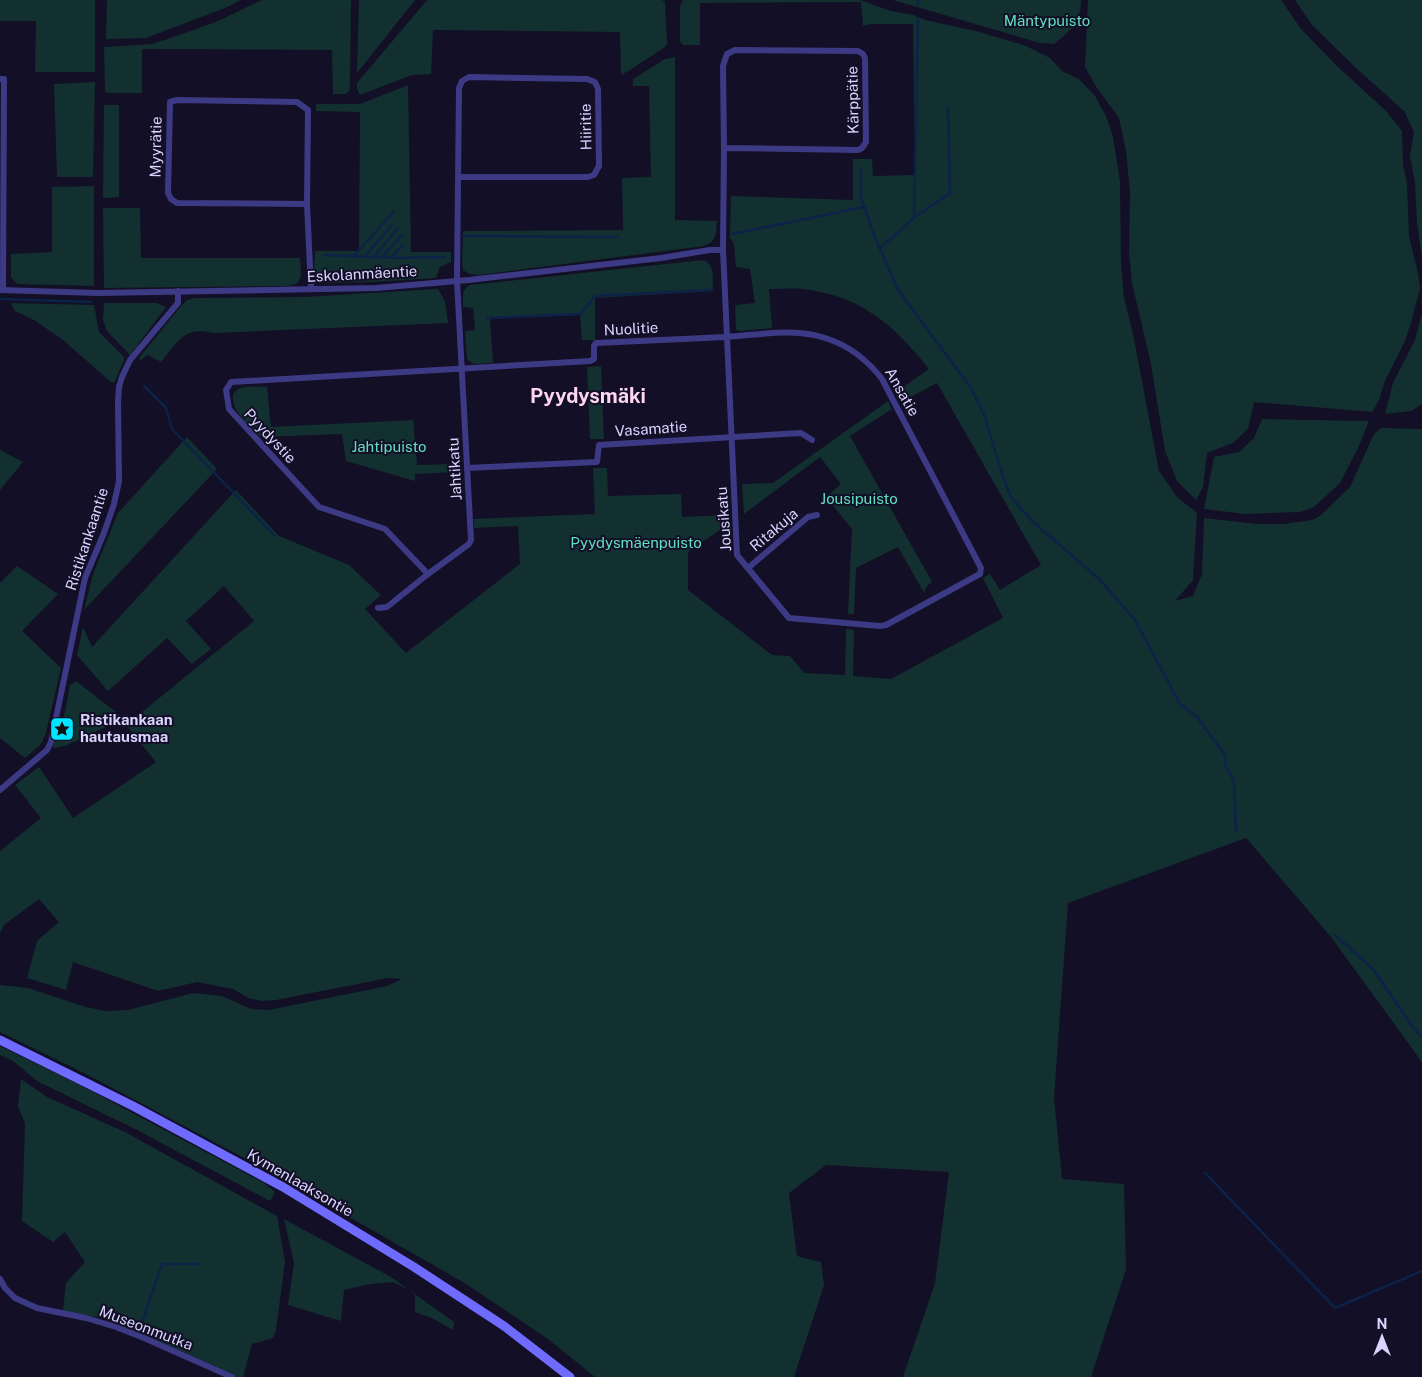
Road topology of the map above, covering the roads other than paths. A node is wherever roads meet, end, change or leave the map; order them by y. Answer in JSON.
{"nodes":[{"id":1,"x":0,"y":79,"type":"edge"},
{"id":2,"x":724,"y":148,"type":"junction"},
{"id":3,"x":458,"y":177,"type":"junction"},
{"id":4,"x":2,"y":183,"type":"edge"},
{"id":5,"x":307,"y":204,"type":"junction"},
{"id":6,"x":722,"y":250,"type":"junction"},
{"id":7,"x":457,"y":281,"type":"junction"},
{"id":8,"x":311,"y":289,"type":"junction"},
{"id":9,"x":1,"y":290,"type":"edge"},
{"id":10,"x":178,"y":291,"type":"junction"},
{"id":11,"x":727,"y":337,"type":"junction"},
{"id":12,"x":462,"y":369,"type":"junction"},
{"id":13,"x":732,"y":436,"type":"junction"},
{"id":14,"x":812,"y":440,"type":"dead end"},
{"id":15,"x":467,"y":468,"type":"junction"},
{"id":16,"x":816,"y":515,"type":"dead end"},
{"id":17,"x":748,"y":568,"type":"junction"},
{"id":18,"x":981,"y":568,"type":"joint"},
{"id":19,"x":428,"y":574,"type":"junction"},
{"id":20,"x":378,"y":608,"type":"dead end"},
{"id":21,"x":0,"y":790,"type":"edge"},
{"id":22,"x":0,"y":1040,"type":"edge"},
{"id":23,"x":0,"y":1279,"type":"edge"},
{"id":24,"x":232,"y":1377,"type":"edge"},
{"id":25,"x":570,"y":1377,"type":"edge"}],
"edges":[{"from":1,"to":4,"type":"street"},
{"from":2,"to":2,"type":"street","name":"Kärppätie"},
{"from":2,"to":6,"type":"street","name":"Kärppätie"},
{"from":3,"to":3,"type":"street","name":"Hiiritie"},
{"from":3,"to":7,"type":"street","name":"Hiiritie"},
{"from":4,"to":9,"type":"street"},
{"from":5,"to":5,"type":"street","name":"Myyrätie"},
{"from":5,"to":8,"type":"street","name":"Myyrätie"},
{"from":6,"to":7,"type":"street","name":"Eskolanmäentie"},
{"from":6,"to":11,"type":"street","name":"Jousikatu"},
{"from":7,"to":8,"type":"street","name":"Eskolanmäentie"},
{"from":7,"to":12,"type":"street","name":"Jahtikatu"},
{"from":8,"to":10,"type":"street","name":"Eskolanmäentie"},
{"from":9,"to":10,"type":"street","name":"Eskolanmäentie"},
{"from":10,"to":21,"type":"street","name":"Ristikankaantie"},
{"from":11,"to":12,"type":"street","name":"Nuolitie"},
{"from":11,"to":13,"type":"street","name":"Jousikatu"},
{"from":11,"to":18,"type":"street","name":"Ansatie"},
{"from":12,"to":15,"type":"street","name":"Jahtikatu"},
{"from":12,"to":19,"type":"street","name":"Pyydystie"},
{"from":13,"to":14,"type":"street"},
{"from":13,"to":15,"type":"street","name":"Vasamatie"},
{"from":13,"to":17,"type":"street","name":"Jousikatu"},
{"from":15,"to":19,"type":"street","name":"Jahtikatu"},
{"from":16,"to":17,"type":"street","name":"Ritakuja"},
{"from":17,"to":18,"type":"street","name":"Jousikatu"},
{"from":19,"to":20,"type":"street","name":"Jahtikatu"},
{"from":22,"to":25,"type":"main road","name":"Kymenlaaksontie"},
{"from":23,"to":24,"type":"street","name":"Museonmutka"}]}
